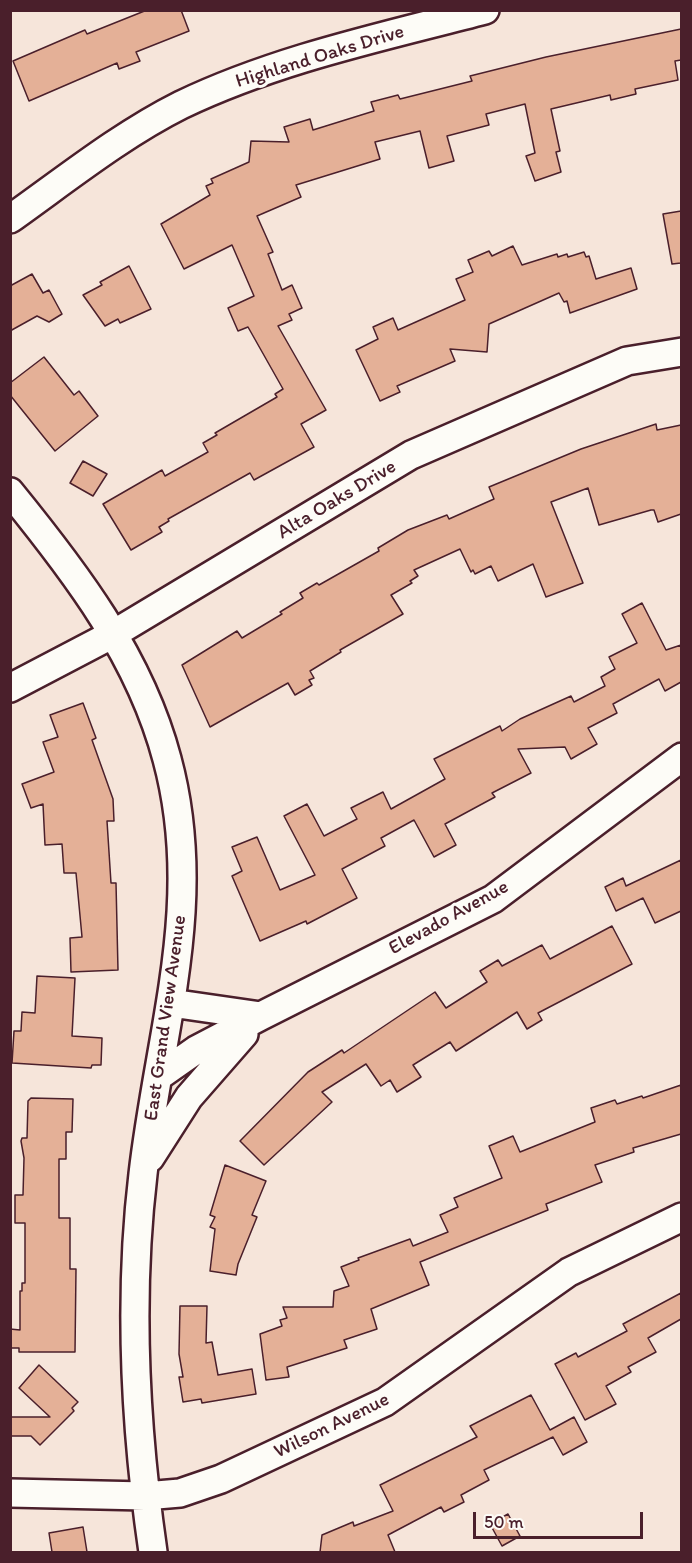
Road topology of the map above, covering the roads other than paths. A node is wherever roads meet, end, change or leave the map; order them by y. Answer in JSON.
{"nodes":[{"id":1,"x":485,"y":10,"type":"edge"},
{"id":2,"x":10,"y":219,"type":"edge"},
{"id":3,"x":681,"y":352,"type":"edge"},
{"id":4,"x":10,"y":492,"type":"edge"},
{"id":5,"x":115,"y":633,"type":"junction"},
{"id":6,"x":10,"y":688,"type":"edge"},
{"id":7,"x":681,"y":757,"type":"edge"},
{"id":8,"x":171,"y":1003,"type":"junction"},
{"id":9,"x":261,"y":1016,"type":"junction"},
{"id":10,"x":159,"y":1076,"type":"junction"},
{"id":11,"x":143,"y":1172,"type":"junction"},
{"id":12,"x":681,"y":1217,"type":"edge"},
{"id":13,"x":10,"y":1493,"type":"edge"},
{"id":14,"x":145,"y":1496,"type":"junction"},
{"id":15,"x":153,"y":1552,"type":"edge"}],
"edges":[{"from":1,"to":2,"type":"street","name":"Highland Oaks Drive"},
{"from":3,"to":5,"type":"street","name":"Alta Oaks Drive"},
{"from":4,"to":5,"type":"street","name":"East Grand View Avenue"},
{"from":5,"to":6,"type":"street","name":"Alta Oaks Drive"},
{"from":5,"to":8,"type":"street","name":"East Grand View Avenue"},
{"from":7,"to":9,"type":"street","name":"Elevado Avenue"},
{"from":8,"to":9,"type":"street"},
{"from":8,"to":10,"type":"street","name":"East Grand View Avenue"},
{"from":9,"to":10,"type":"street","name":"Elevado Avenue"},
{"from":9,"to":11,"type":"street","name":"Elevado Avenue"},
{"from":10,"to":11,"type":"street","name":"East Grand View Avenue"},
{"from":11,"to":14,"type":"street","name":"East Grand View Avenue"},
{"from":12,"to":14,"type":"street","name":"Wilson Avenue"},
{"from":13,"to":14,"type":"street","name":"Wilson Avenue"},
{"from":14,"to":15,"type":"street","name":"East Grand View Avenue"}]}
